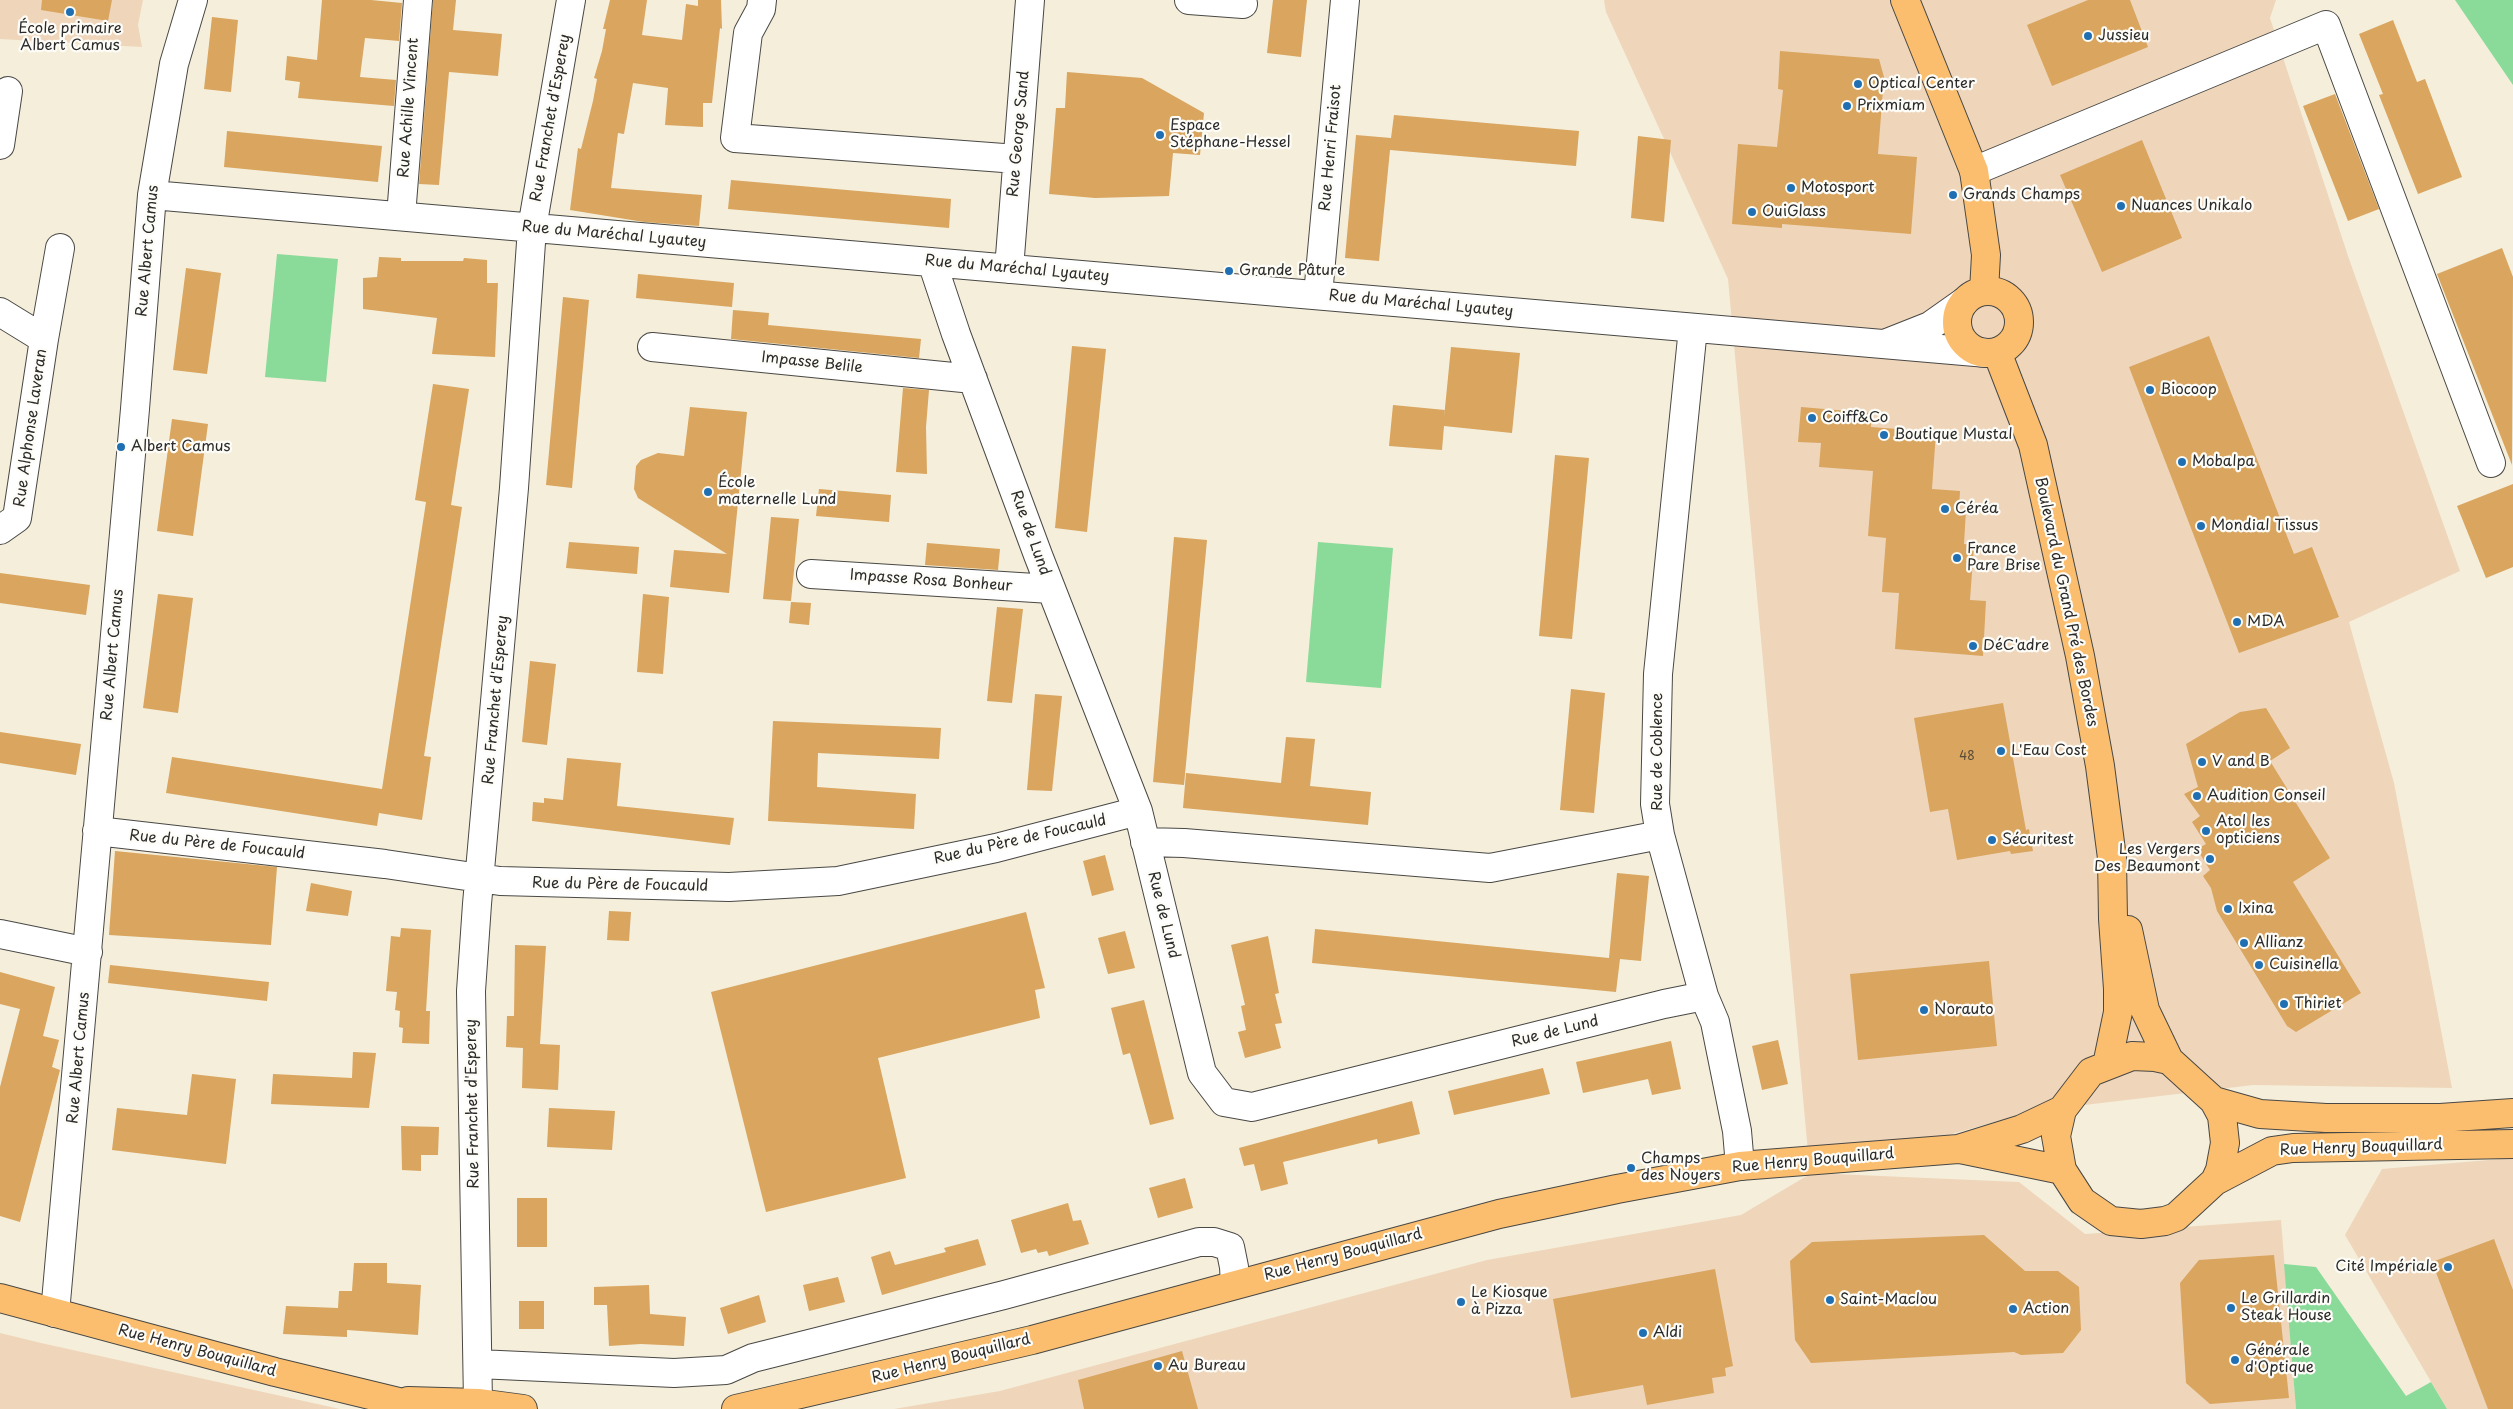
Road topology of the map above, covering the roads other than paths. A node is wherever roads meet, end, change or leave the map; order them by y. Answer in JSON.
{"nodes":[{"id":1,"x":192,"y":0,"type":"edge"},
{"id":2,"x":418,"y":0,"type":"edge"},
{"id":3,"x":571,"y":0,"type":"edge"},
{"id":4,"x":762,"y":0,"type":"edge"},
{"id":5,"x":1030,"y":0,"type":"edge"},
{"id":6,"x":1189,"y":0,"type":"edge"},
{"id":7,"x":1345,"y":0,"type":"edge"},
{"id":8,"x":1905,"y":0,"type":"edge"},
{"id":9,"x":1244,"y":4,"type":"dead end"},
{"id":10,"x":8,"y":91,"type":"dead end"},
{"id":11,"x":0,"y":145,"type":"edge"},
{"id":12,"x":1017,"y":159,"type":"junction"},
{"id":13,"x":1974,"y":171,"type":"junction"},
{"id":14,"x":152,"y":195,"type":"junction"},
{"id":15,"x":401,"y":216,"type":"junction"},
{"id":16,"x":532,"y":228,"type":"junction"},
{"id":17,"x":60,"y":248,"type":"dead end"},
{"id":18,"x":932,"y":262,"type":"junction"},
{"id":19,"x":1009,"y":269,"type":"junction"},
{"id":20,"x":1318,"y":295,"type":"junction"},
{"id":21,"x":1974,"y":297,"type":"junction"},
{"id":22,"x":0,"y":312,"type":"edge"},
{"id":23,"x":1693,"y":328,"type":"junction"},
{"id":24,"x":44,"y":339,"type":"junction"},
{"id":25,"x":1883,"y":344,"type":"junction"},
{"id":26,"x":652,"y":348,"type":"dead end"},
{"id":27,"x":1992,"y":352,"type":"junction"},
{"id":28,"x":973,"y":379,"type":"junction"},
{"id":29,"x":2491,"y":463,"type":"dead end"},
{"id":30,"x":0,"y":530,"type":"edge"},
{"id":31,"x":811,"y":574,"type":"dead end"},
{"id":32,"x":1050,"y":588,"type":"junction"},
{"id":33,"x":1138,"y":811,"type":"junction"},
{"id":34,"x":97,"y":831,"type":"junction"},
{"id":35,"x":1660,"y":835,"type":"junction"},
{"id":36,"x":1145,"y":842,"type":"junction"},
{"id":37,"x":2112,"y":858,"type":"junction"},
{"id":38,"x":479,"y":879,"type":"junction"},
{"id":39,"x":0,"y":934,"type":"edge"},
{"id":40,"x":88,"y":952,"type":"junction"},
{"id":41,"x":1704,"y":996,"type":"junction"},
{"id":42,"x":2169,"y":1060,"type":"junction"},
{"id":43,"x":2107,"y":1064,"type":"junction"},
{"id":44,"x":2214,"y":1101,"type":"junction"},
{"id":45,"x":2062,"y":1110,"type":"junction"},
{"id":46,"x":2513,"y":1113,"type":"edge"},
{"id":47,"x":2513,"y":1144,"type":"edge"},
{"id":48,"x":1958,"y":1148,"type":"junction"},
{"id":49,"x":1740,"y":1166,"type":"junction"},
{"id":50,"x":2062,"y":1170,"type":"junction"},
{"id":51,"x":2215,"y":1181,"type":"junction"},
{"id":52,"x":1235,"y":1284,"type":"junction"},
{"id":53,"x":0,"y":1298,"type":"edge"},
{"id":54,"x":55,"y":1313,"type":"junction"},
{"id":55,"x":478,"y":1364,"type":"junction"},
{"id":56,"x":394,"y":1401,"type":"junction"},
{"id":57,"x":478,"y":1403,"type":"junction"},
{"id":58,"x":428,"y":1409,"type":"edge"},
{"id":59,"x":523,"y":1409,"type":"edge"},
{"id":60,"x":736,"y":1409,"type":"edge"}],
"edges":[{"from":1,"to":14,"type":"street","name":"Rue Albert Camus"},
{"from":2,"to":15,"type":"street","name":"Rue Achille Vincent"},
{"from":3,"to":16,"type":"street","name":"Rue Franchet d'Esperey"},
{"from":4,"to":12,"type":"street"},
{"from":5,"to":12,"type":"street","name":"Rue George Sand"},
{"from":6,"to":9,"type":"street"},
{"from":7,"to":20,"type":"street","name":"Rue Henri Fraisot"},
{"from":8,"to":13,"type":"main road"},
{"from":10,"to":11,"type":"street"},
{"from":12,"to":19,"type":"street","name":"Rue George Sand"},
{"from":13,"to":21,"type":"main road"},
{"from":13,"to":29,"type":"street"},
{"from":14,"to":15,"type":"street","name":"Rue du Maréchal Lyautey"},
{"from":14,"to":34,"type":"street","name":"Rue Albert Camus"},
{"from":15,"to":16,"type":"street","name":"Rue du Maréchal Lyautey"},
{"from":16,"to":18,"type":"street","name":"Rue du Maréchal Lyautey"},
{"from":16,"to":38,"type":"street","name":"Rue Franchet d'Esperey"},
{"from":17,"to":24,"type":"street"},
{"from":18,"to":19,"type":"street","name":"Rue du Maréchal Lyautey"},
{"from":18,"to":28,"type":"street","name":"Rue de Lund"},
{"from":19,"to":20,"type":"street","name":"Rue du Maréchal Lyautey"},
{"from":20,"to":23,"type":"street","name":"Rue du Maréchal Lyautey"},
{"from":21,"to":25,"type":"street","name":"Rue du Maréchal Lyautey"},
{"from":21,"to":27,"type":"main road"},
{"from":21,"to":27,"type":"main road"},
{"from":22,"to":24,"type":"street","name":"Rue Alphonse Laveran"},
{"from":23,"to":25,"type":"street","name":"Rue du Maréchal Lyautey"},
{"from":23,"to":35,"type":"street","name":"Rue de Coblence"},
{"from":24,"to":30,"type":"street","name":"Rue Alphonse Laveran"},
{"from":25,"to":27,"type":"street","name":"Rue du Maréchal Lyautey"},
{"from":26,"to":28,"type":"street","name":"Impasse Belile"},
{"from":27,"to":37,"type":"main road","name":"Boulevard du Grand Pré des Bordes"},
{"from":28,"to":32,"type":"street","name":"Rue de Lund"},
{"from":31,"to":32,"type":"street","name":"Impasse Rosa Bonheur"},
{"from":32,"to":33,"type":"street","name":"Rue de Lund"},
{"from":33,"to":36,"type":"street","name":"Rue de Lund"},
{"from":33,"to":38,"type":"street","name":"Rue du Père de Foucauld"},
{"from":34,"to":38,"type":"street","name":"Rue du Père de Foucauld"},
{"from":34,"to":40,"type":"street","name":"Rue Albert Camus"},
{"from":35,"to":36,"type":"street"},
{"from":35,"to":41,"type":"street","name":"Rue de Coblence"},
{"from":36,"to":41,"type":"street","name":"Rue de Lund"},
{"from":37,"to":42,"type":"main road","name":"Boulevard du Grand Pré des Bordes"},
{"from":37,"to":43,"type":"main road","name":"Boulevard du Grand Pré des Bordes"},
{"from":38,"to":55,"type":"street","name":"Rue Franchet d'Esperey"},
{"from":39,"to":40,"type":"street"},
{"from":40,"to":54,"type":"street","name":"Rue Albert Camus"},
{"from":41,"to":49,"type":"street","name":"Rue de Coblence"},
{"from":42,"to":43,"type":"main road"},
{"from":42,"to":44,"type":"main road"},
{"from":43,"to":45,"type":"main road"},
{"from":44,"to":46,"type":"main road","name":"Rue Henry Bouquillard"},
{"from":44,"to":51,"type":"main road"},
{"from":45,"to":48,"type":"main road","name":"Rue Henry Bouquillard"},
{"from":45,"to":50,"type":"main road"},
{"from":47,"to":51,"type":"main road","name":"Rue Henry Bouquillard"},
{"from":48,"to":49,"type":"main road","name":"Rue Henry Bouquillard"},
{"from":48,"to":50,"type":"main road","name":"Rue Henry Bouquillard"},
{"from":49,"to":52,"type":"main road","name":"Rue Henry Bouquillard"},
{"from":50,"to":51,"type":"main road"},
{"from":52,"to":55,"type":"street"},
{"from":52,"to":60,"type":"main road","name":"Rue Henry Bouquillard"},
{"from":53,"to":54,"type":"main road","name":"Rue Henry Bouquillard"},
{"from":54,"to":56,"type":"main road","name":"Rue Henry Bouquillard"},
{"from":55,"to":57,"type":"street","name":"Rue Franchet d'Esperey"},
{"from":56,"to":57,"type":"main road","name":"Rue Henry Bouquillard"},
{"from":56,"to":58,"type":"main road","name":"Rue Henry Bouquillard"},
{"from":57,"to":59,"type":"main road","name":"Rue Henry Bouquillard"}]}
